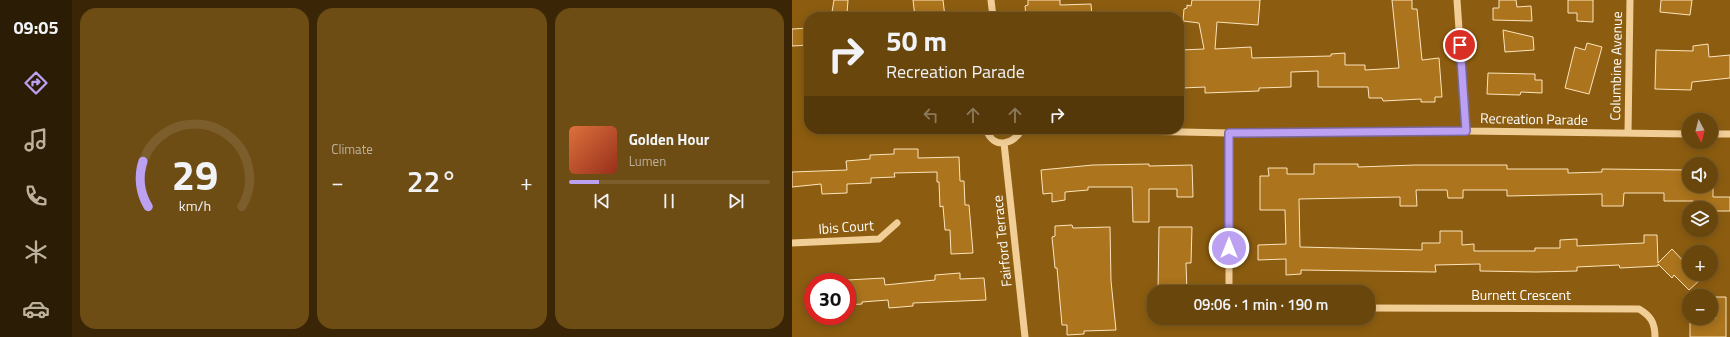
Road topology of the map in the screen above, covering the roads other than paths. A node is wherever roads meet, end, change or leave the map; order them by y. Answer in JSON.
{"nodes":[{"id":1,"x":991,"y":0,"type":"edge"},
{"id":2,"x":1457,"y":0,"type":"edge"},
{"id":3,"x":1630,"y":0,"type":"edge"},
{"id":4,"x":992,"y":12,"type":"edge"},
{"id":5,"x":1466,"y":131,"type":"junction"},
{"id":6,"x":1184,"y":132,"type":"edge"},
{"id":7,"x":1229,"y":133,"type":"junction"},
{"id":8,"x":1628,"y":133,"type":"junction"},
{"id":9,"x":989,"y":134,"type":"edge"},
{"id":10,"x":1019,"y":134,"type":"edge"},
{"id":11,"x":1682,"y":134,"type":"edge"},
{"id":12,"x":1718,"y":134,"type":"edge"},
{"id":13,"x":1730,"y":134,"type":"edge"},
{"id":14,"x":1004,"y":143,"type":"junction"},
{"id":15,"x":897,"y":223,"type":"dead end"},
{"id":16,"x":792,"y":243,"type":"edge"},
{"id":17,"x":1229,"y":285,"type":"edge"},
{"id":18,"x":1375,"y":308,"type":"edge"},
{"id":19,"x":1019,"y":337,"type":"edge"},
{"id":20,"x":1025,"y":337,"type":"edge"},
{"id":21,"x":1655,"y":337,"type":"edge"}],
"edges":[{"from":1,"to":4,"type":"street"},
{"from":2,"to":5,"type":"street"},
{"from":3,"to":8,"type":"street","name":"Columbine Avenue"},
{"from":5,"to":7,"type":"street","name":"Recreation Parade"},
{"from":5,"to":8,"type":"street","name":"Recreation Parade"},
{"from":6,"to":7,"type":"street","name":"Recreation Parade"},
{"from":7,"to":17,"type":"street"},
{"from":8,"to":11,"type":"street","name":"Recreation Parade"},
{"from":9,"to":14,"type":"street"},
{"from":10,"to":14,"type":"street"},
{"from":12,"to":13,"type":"street"},
{"from":14,"to":20,"type":"street","name":"Fairford Terrace"},
{"from":15,"to":16,"type":"street","name":"Ibis Court"},
{"from":18,"to":21,"type":"street","name":"Burnett Crescent"},
{"from":19,"to":20,"type":"street"}]}
